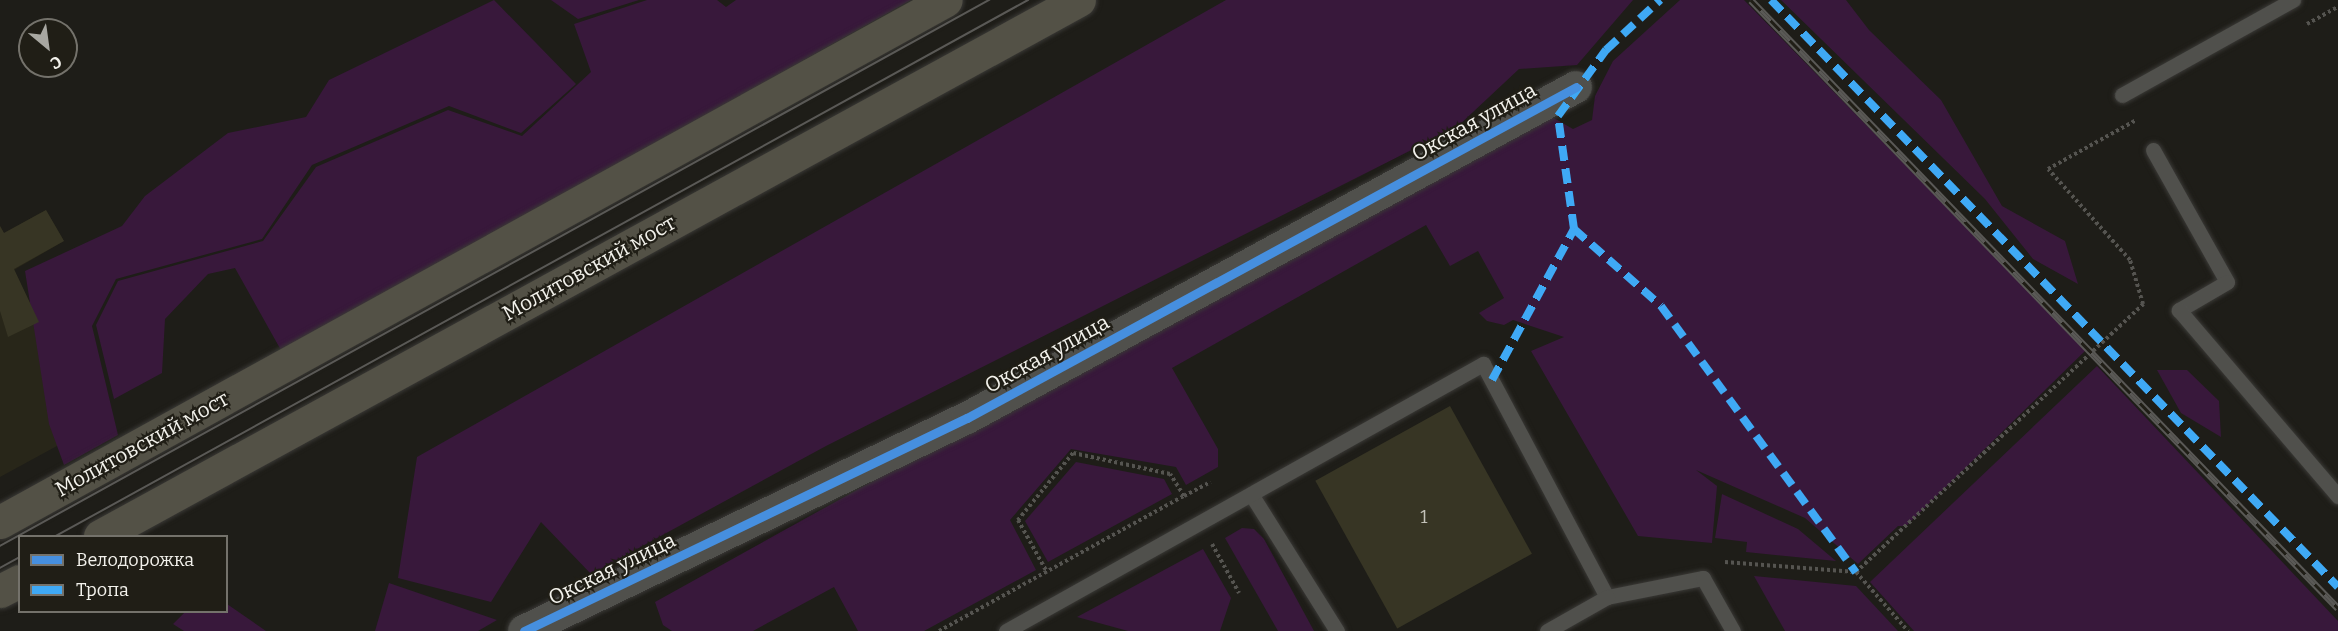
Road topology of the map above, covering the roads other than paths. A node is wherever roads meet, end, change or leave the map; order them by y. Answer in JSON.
{"nodes":[{"id":1,"x":946,"y":0,"type":"edge"},
{"id":2,"x":1079,"y":0,"type":"edge"},
{"id":3,"x":2293,"y":0,"type":"edge"},
{"id":4,"x":1576,"y":87,"type":"dead end"},
{"id":5,"x":2122,"y":95,"type":"dead end"},
{"id":6,"x":2153,"y":150,"type":"dead end"},
{"id":7,"x":1251,"y":494,"type":"junction"},
{"id":8,"x":2338,"y":496,"type":"edge"},
{"id":9,"x":0,"y":522,"type":"edge"},
{"id":10,"x":104,"y":535,"type":"edge"},
{"id":11,"x":18,"y":582,"type":"edge"},
{"id":12,"x":0,"y":591,"type":"edge"},
{"id":13,"x":1607,"y":597,"type":"junction"},
{"id":14,"x":1012,"y":629,"type":"edge"},
{"id":15,"x":524,"y":631,"type":"edge"},
{"id":16,"x":1337,"y":631,"type":"edge"},
{"id":17,"x":1547,"y":631,"type":"edge"},
{"id":18,"x":1733,"y":631,"type":"edge"}],
"edges":[{"from":1,"to":9,"type":"main road","name":"Молитовский мост"},
{"from":2,"to":10,"type":"main road","name":"Молитовский мост"},
{"from":3,"to":5,"type":"lane"},
{"from":4,"to":15,"type":"street","name":"Окская улица"},
{"from":6,"to":8,"type":"lane"},
{"from":7,"to":13,"type":"lane"},
{"from":7,"to":14,"type":"lane"},
{"from":7,"to":16,"type":"lane"},
{"from":11,"to":12,"type":"main road"},
{"from":13,"to":17,"type":"lane"},
{"from":13,"to":18,"type":"lane"}]}
